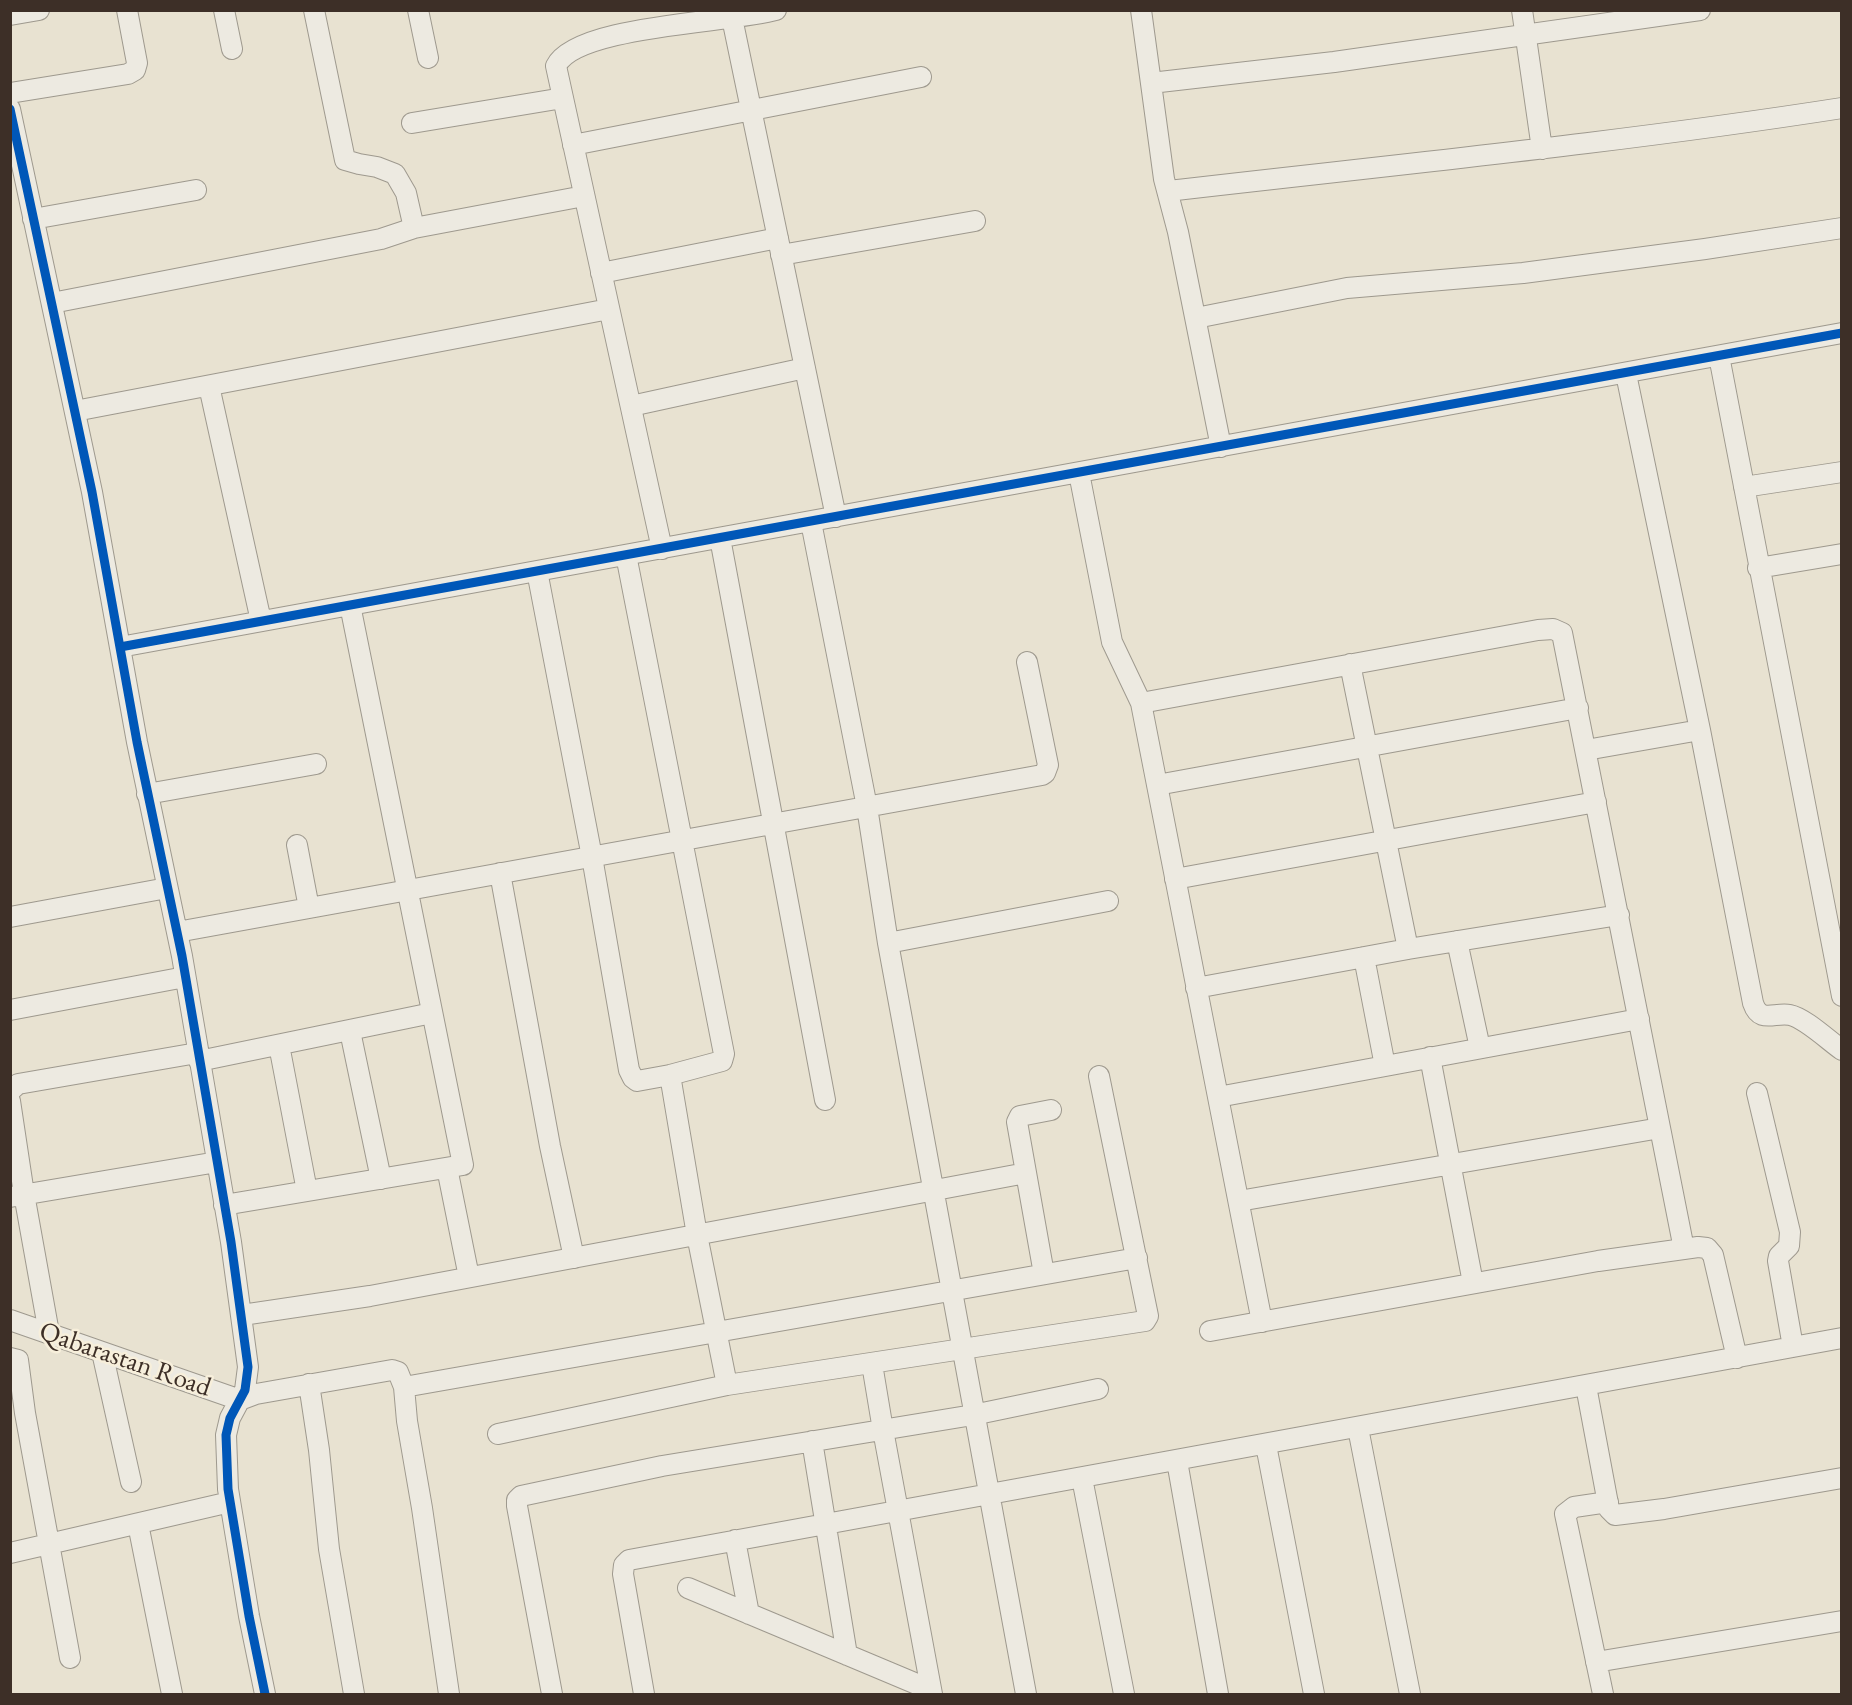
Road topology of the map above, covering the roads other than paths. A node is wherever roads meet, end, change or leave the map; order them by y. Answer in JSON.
{"nodes":[{"id":1,"x":39,"y":10,"type":"edge"},
{"id":2,"x":127,"y":10,"type":"edge"},
{"id":3,"x":224,"y":10,"type":"edge"},
{"id":4,"x":314,"y":10,"type":"edge"},
{"id":5,"x":418,"y":10,"type":"edge"},
{"id":6,"x":776,"y":10,"type":"edge"},
{"id":7,"x":1141,"y":10,"type":"edge"},
{"id":8,"x":1522,"y":10,"type":"edge"},
{"id":9,"x":1700,"y":10,"type":"edge"},
{"id":10,"x":10,"y":15,"type":"edge"},
{"id":11,"x":687,"y":17,"type":"edge"},
{"id":12,"x":732,"y":18,"type":"junction"},
{"id":13,"x":1525,"y":34,"type":"junction"},
{"id":14,"x":232,"y":49,"type":"dead end"},
{"id":15,"x":428,"y":58,"type":"dead end"},
{"id":16,"x":921,"y":77,"type":"dead end"},
{"id":17,"x":1151,"y":82,"type":"junction"},
{"id":18,"x":10,"y":93,"type":"edge"},
{"id":19,"x":563,"y":98,"type":"junction"},
{"id":20,"x":1842,"y":108,"type":"edge"},
{"id":21,"x":10,"y":109,"type":"edge"},
{"id":22,"x":752,"y":111,"type":"junction"},
{"id":23,"x":412,"y":123,"type":"dead end"},
{"id":24,"x":573,"y":145,"type":"junction"},
{"id":25,"x":1542,"y":149,"type":"junction"},
{"id":26,"x":196,"y":190,"type":"dead end"},
{"id":27,"x":1168,"y":191,"type":"junction"},
{"id":28,"x":584,"y":196,"type":"junction"},
{"id":29,"x":33,"y":219,"type":"junction"},
{"id":30,"x":975,"y":221,"type":"dead end"},
{"id":31,"x":414,"y":228,"type":"junction"},
{"id":32,"x":1842,"y":228,"type":"edge"},
{"id":33,"x":779,"y":246,"type":"junction"},
{"id":34,"x":601,"y":273,"type":"junction"},
{"id":35,"x":52,"y":303,"type":"junction"},
{"id":36,"x":609,"y":309,"type":"junction"},
{"id":37,"x":1196,"y":318,"type":"junction"},
{"id":38,"x":1842,"y":333,"type":"edge"},
{"id":39,"x":1719,"y":356,"type":"junction"},
{"id":40,"x":805,"y":369,"type":"junction"},
{"id":41,"x":1626,"y":374,"type":"junction"},
{"id":42,"x":209,"y":386,"type":"junction"},
{"id":43,"x":631,"y":406,"type":"junction"},
{"id":44,"x":75,"y":411,"type":"junction"},
{"id":45,"x":1221,"y":447,"type":"junction"},
{"id":46,"x":1842,"y":472,"type":"edge"},
{"id":47,"x":1078,"y":473,"type":"junction"},
{"id":48,"x":1744,"y":487,"type":"junction"},
{"id":49,"x":836,"y":517,"type":"junction"},
{"id":50,"x":811,"y":522,"type":"junction"},
{"id":51,"x":720,"y":538,"type":"junction"},
{"id":52,"x":662,"y":549,"type":"junction"},
{"id":53,"x":1842,"y":554,"type":"edge"},
{"id":54,"x":626,"y":555,"type":"junction"},
{"id":55,"x":1758,"y":568,"type":"junction"},
{"id":56,"x":537,"y":571,"type":"junction"},
{"id":57,"x":350,"y":605,"type":"junction"},
{"id":58,"x":261,"y":621,"type":"junction"},
{"id":59,"x":120,"y":647,"type":"junction"},
{"id":60,"x":1028,"y":662,"type":"dead end"},
{"id":61,"x":1350,"y":664,"type":"junction"},
{"id":62,"x":1142,"y":703,"type":"junction"},
{"id":63,"x":1578,"y":708,"type":"junction"},
{"id":64,"x":1700,"y":730,"type":"junction"},
{"id":65,"x":1367,"y":747,"type":"junction"},
{"id":66,"x":1586,"y":750,"type":"junction"},
{"id":67,"x":316,"y":764,"type":"dead end"},
{"id":68,"x":1157,"y":785,"type":"junction"},
{"id":69,"x":147,"y":794,"type":"junction"},
{"id":70,"x":1596,"y":802,"type":"junction"},
{"id":71,"x":867,"y":807,"type":"junction"},
{"id":72,"x":775,"y":824,"type":"junction"},
{"id":73,"x":683,"y":840,"type":"junction"},
{"id":74,"x":1386,"y":842,"type":"junction"},
{"id":75,"x":297,"y":846,"type":"dead end"},
{"id":76,"x":592,"y":856,"type":"junction"},
{"id":77,"x":500,"y":873,"type":"junction"},
{"id":78,"x":1174,"y":879,"type":"junction"},
{"id":79,"x":167,"y":888,"type":"junction"},
{"id":80,"x":407,"y":890,"type":"junction"},
{"id":81,"x":1108,"y":901,"type":"dead end"},
{"id":82,"x":309,"y":908,"type":"junction"},
{"id":83,"x":1618,"y":915,"type":"junction"},
{"id":84,"x":10,"y":917,"type":"edge"},
{"id":85,"x":177,"y":932,"type":"junction"},
{"id":86,"x":1457,"y":941,"type":"junction"},
{"id":87,"x":888,"y":943,"type":"junction"},
{"id":88,"x":1408,"y":949,"type":"junction"},
{"id":89,"x":1364,"y":957,"type":"junction"},
{"id":90,"x":185,"y":977,"type":"junction"},
{"id":91,"x":1196,"y":988,"type":"junction"},
{"id":92,"x":1842,"y":996,"type":"edge"},
{"id":93,"x":10,"y":1010,"type":"edge"},
{"id":94,"x":432,"y":1013,"type":"junction"},
{"id":95,"x":1639,"y":1018,"type":"junction"},
{"id":96,"x":350,"y":1031,"type":"junction"},
{"id":97,"x":279,"y":1045,"type":"junction"},
{"id":98,"x":1480,"y":1048,"type":"junction"},
{"id":99,"x":1842,"y":1050,"type":"edge"},
{"id":100,"x":198,"y":1057,"type":"junction"},
{"id":101,"x":1430,"y":1057,"type":"junction"},
{"id":102,"x":1385,"y":1066,"type":"junction"},
{"id":103,"x":670,"y":1075,"type":"junction"},
{"id":104,"x":1099,"y":1076,"type":"dead end"},
{"id":105,"x":10,"y":1091,"type":"edge"},
{"id":106,"x":1757,"y":1093,"type":"dead end"},
{"id":107,"x":1218,"y":1097,"type":"junction"},
{"id":108,"x":825,"y":1100,"type":"dead end"},
{"id":109,"x":10,"y":1101,"type":"edge"},
{"id":110,"x":1051,"y":1110,"type":"dead end"},
{"id":111,"x":1660,"y":1128,"type":"junction"},
{"id":112,"x":217,"y":1162,"type":"junction"},
{"id":113,"x":1452,"y":1164,"type":"junction"},
{"id":114,"x":447,"y":1168,"type":"junction"},
{"id":115,"x":1026,"y":1173,"type":"junction"},
{"id":116,"x":381,"y":1179,"type":"junction"},
{"id":117,"x":307,"y":1191,"type":"junction"},
{"id":118,"x":934,"y":1191,"type":"junction"},
{"id":119,"x":17,"y":1195,"type":"edge"},
{"id":120,"x":1239,"y":1201,"type":"junction"},
{"id":121,"x":224,"y":1205,"type":"junction"},
{"id":122,"x":697,"y":1235,"type":"junction"},
{"id":123,"x":1684,"y":1249,"type":"junction"},
{"id":124,"x":574,"y":1258,"type":"junction"},
{"id":125,"x":1137,"y":1258,"type":"junction"},
{"id":126,"x":1044,"y":1274,"type":"junction"},
{"id":127,"x":469,"y":1277,"type":"junction"},
{"id":128,"x":1473,"y":1283,"type":"junction"},
{"id":129,"x":951,"y":1290,"type":"junction"},
{"id":130,"x":242,"y":1315,"type":"junction"},
{"id":131,"x":10,"y":1320,"type":"edge"},
{"id":132,"x":1262,"y":1322,"type":"junction"},
{"id":133,"x":1210,"y":1331,"type":"dead end"},
{"id":134,"x":717,"y":1332,"type":"junction"},
{"id":135,"x":49,"y":1333,"type":"junction"},
{"id":136,"x":1842,"y":1338,"type":"edge"},
{"id":137,"x":1793,"y":1347,"type":"junction"},
{"id":138,"x":962,"y":1351,"type":"junction"},
{"id":139,"x":102,"y":1352,"type":"junction"},
{"id":140,"x":10,"y":1358,"type":"edge"},
{"id":141,"x":1737,"y":1358,"type":"junction"},
{"id":142,"x":872,"y":1364,"type":"junction"},
{"id":143,"x":309,"y":1384,"type":"junction"},
{"id":144,"x":728,"y":1385,"type":"junction"},
{"id":145,"x":1586,"y":1386,"type":"junction"},
{"id":146,"x":404,"y":1387,"type":"junction"},
{"id":147,"x":1098,"y":1389,"type":"dead end"},
{"id":148,"x":240,"y":1400,"type":"junction"},
{"id":149,"x":973,"y":1415,"type":"junction"},
{"id":150,"x":1358,"y":1428,"type":"junction"},
{"id":151,"x":883,"y":1430,"type":"junction"},
{"id":152,"x":498,"y":1434,"type":"dead end"},
{"id":153,"x":812,"y":1441,"type":"junction"},
{"id":154,"x":1266,"y":1445,"type":"junction"},
{"id":155,"x":1177,"y":1461,"type":"junction"},
{"id":156,"x":1082,"y":1478,"type":"junction"},
{"id":157,"x":1842,"y":1478,"type":"edge"},
{"id":158,"x":131,"y":1482,"type":"dead end"},
{"id":159,"x":990,"y":1495,"type":"junction"},
{"id":160,"x":230,"y":1502,"type":"junction"},
{"id":161,"x":1608,"y":1502,"type":"junction"},
{"id":162,"x":897,"y":1511,"type":"junction"},
{"id":163,"x":138,"y":1524,"type":"junction"},
{"id":164,"x":827,"y":1524,"type":"junction"},
{"id":165,"x":735,"y":1540,"type":"junction"},
{"id":166,"x":48,"y":1544,"type":"junction"},
{"id":167,"x":10,"y":1553,"type":"edge"},
{"id":168,"x":688,"y":1588,"type":"dead end"},
{"id":169,"x":749,"y":1614,"type":"junction"},
{"id":170,"x":1842,"y":1621,"type":"edge"},
{"id":171,"x":848,"y":1655,"type":"junction"},
{"id":172,"x":70,"y":1658,"type":"dead end"},
{"id":173,"x":1596,"y":1662,"type":"junction"},
{"id":174,"x":932,"y":1692,"type":"edge"},
{"id":175,"x":172,"y":1695,"type":"edge"},
{"id":176,"x":266,"y":1695,"type":"edge"},
{"id":177,"x":354,"y":1695,"type":"edge"},
{"id":178,"x":449,"y":1695,"type":"edge"},
{"id":179,"x":552,"y":1695,"type":"edge"},
{"id":180,"x":644,"y":1695,"type":"edge"},
{"id":181,"x":1026,"y":1695,"type":"edge"},
{"id":182,"x":1124,"y":1695,"type":"edge"},
{"id":183,"x":1218,"y":1695,"type":"edge"},
{"id":184,"x":1314,"y":1695,"type":"edge"},
{"id":185,"x":1410,"y":1695,"type":"edge"},
{"id":186,"x":1603,"y":1695,"type":"edge"}],
"edges":[{"from":1,"to":10,"type":"street"},
{"from":2,"to":18,"type":"street"},
{"from":3,"to":14,"type":"street"},
{"from":4,"to":31,"type":"street"},
{"from":5,"to":15,"type":"street"},
{"from":6,"to":12,"type":"street"},
{"from":7,"to":17,"type":"street"},
{"from":8,"to":13,"type":"street"},
{"from":9,"to":13,"type":"street"},
{"from":11,"to":12,"type":"street"},
{"from":11,"to":19,"type":"street"},
{"from":12,"to":22,"type":"street"},
{"from":13,"to":17,"type":"street"},
{"from":13,"to":25,"type":"street"},
{"from":16,"to":22,"type":"street"},
{"from":17,"to":27,"type":"street"},
{"from":19,"to":23,"type":"street"},
{"from":19,"to":24,"type":"street"},
{"from":20,"to":25,"type":"street"},
{"from":21,"to":29,"type":"street"},
{"from":22,"to":24,"type":"street"},
{"from":22,"to":33,"type":"street"},
{"from":24,"to":28,"type":"street"},
{"from":25,"to":27,"type":"street"},
{"from":26,"to":29,"type":"street"},
{"from":27,"to":37,"type":"street"},
{"from":28,"to":31,"type":"street"},
{"from":28,"to":34,"type":"street"},
{"from":29,"to":35,"type":"street"},
{"from":30,"to":33,"type":"street"},
{"from":31,"to":35,"type":"street"},
{"from":32,"to":37,"type":"street"},
{"from":33,"to":34,"type":"street"},
{"from":33,"to":40,"type":"street"},
{"from":34,"to":36,"type":"street"},
{"from":35,"to":44,"type":"street"},
{"from":36,"to":42,"type":"street"},
{"from":36,"to":43,"type":"street"},
{"from":37,"to":45,"type":"street"},
{"from":38,"to":39,"type":"street"},
{"from":39,"to":41,"type":"street"},
{"from":39,"to":48,"type":"street"},
{"from":40,"to":43,"type":"street"},
{"from":40,"to":49,"type":"street"},
{"from":41,"to":45,"type":"street"},
{"from":41,"to":64,"type":"street"},
{"from":42,"to":44,"type":"street"},
{"from":42,"to":58,"type":"street"},
{"from":43,"to":52,"type":"street"},
{"from":44,"to":59,"type":"street"},
{"from":45,"to":47,"type":"street"},
{"from":46,"to":48,"type":"street"},
{"from":47,"to":49,"type":"street"},
{"from":47,"to":62,"type":"street"},
{"from":48,"to":55,"type":"street"},
{"from":49,"to":50,"type":"street"},
{"from":50,"to":51,"type":"street"},
{"from":50,"to":71,"type":"street"},
{"from":51,"to":52,"type":"street"},
{"from":51,"to":72,"type":"street"},
{"from":52,"to":54,"type":"street"},
{"from":53,"to":55,"type":"street"},
{"from":54,"to":56,"type":"street"},
{"from":54,"to":73,"type":"street"},
{"from":55,"to":92,"type":"street"},
{"from":56,"to":57,"type":"street"},
{"from":56,"to":76,"type":"street"},
{"from":57,"to":58,"type":"street"},
{"from":57,"to":80,"type":"street"},
{"from":58,"to":59,"type":"street"},
{"from":59,"to":69,"type":"street"},
{"from":60,"to":71,"type":"street"},
{"from":61,"to":62,"type":"street"},
{"from":61,"to":63,"type":"street"},
{"from":61,"to":65,"type":"street"},
{"from":62,"to":68,"type":"street"},
{"from":63,"to":65,"type":"street"},
{"from":63,"to":66,"type":"street"},
{"from":64,"to":66,"type":"street"},
{"from":64,"to":99,"type":"street"},
{"from":65,"to":68,"type":"street"},
{"from":65,"to":74,"type":"street"},
{"from":66,"to":70,"type":"street"},
{"from":67,"to":69,"type":"street"},
{"from":68,"to":78,"type":"street"},
{"from":69,"to":79,"type":"street"},
{"from":70,"to":74,"type":"street"},
{"from":70,"to":83,"type":"street"},
{"from":71,"to":72,"type":"street"},
{"from":71,"to":87,"type":"street"},
{"from":72,"to":73,"type":"street"},
{"from":72,"to":108,"type":"street"},
{"from":73,"to":76,"type":"street"},
{"from":73,"to":103,"type":"street"},
{"from":74,"to":78,"type":"street"},
{"from":74,"to":88,"type":"street"},
{"from":75,"to":82,"type":"street"},
{"from":76,"to":77,"type":"street"},
{"from":76,"to":103,"type":"street"},
{"from":77,"to":80,"type":"street"},
{"from":77,"to":124,"type":"street"},
{"from":78,"to":91,"type":"street"},
{"from":79,"to":84,"type":"street"},
{"from":79,"to":85,"type":"street"},
{"from":80,"to":82,"type":"street"},
{"from":80,"to":94,"type":"street"},
{"from":81,"to":87,"type":"street"},
{"from":82,"to":85,"type":"street"},
{"from":83,"to":86,"type":"street"},
{"from":83,"to":95,"type":"street"},
{"from":85,"to":90,"type":"street"},
{"from":86,"to":88,"type":"street"},
{"from":86,"to":98,"type":"street"},
{"from":87,"to":118,"type":"street"},
{"from":88,"to":89,"type":"street"},
{"from":89,"to":91,"type":"street"},
{"from":89,"to":102,"type":"street"},
{"from":90,"to":93,"type":"street"},
{"from":90,"to":100,"type":"street"},
{"from":91,"to":107,"type":"street"},
{"from":94,"to":96,"type":"street"},
{"from":94,"to":114,"type":"street"},
{"from":95,"to":98,"type":"street"},
{"from":95,"to":111,"type":"street"},
{"from":96,"to":97,"type":"street"},
{"from":96,"to":116,"type":"street"},
{"from":97,"to":100,"type":"street"},
{"from":97,"to":117,"type":"street"},
{"from":98,"to":101,"type":"street"},
{"from":100,"to":105,"type":"street"},
{"from":100,"to":112,"type":"street"},
{"from":101,"to":102,"type":"street"},
{"from":101,"to":113,"type":"street"},
{"from":102,"to":107,"type":"street"},
{"from":103,"to":122,"type":"street"},
{"from":104,"to":125,"type":"street"},
{"from":106,"to":137,"type":"street"},
{"from":107,"to":120,"type":"street"},
{"from":109,"to":119,"type":"street"},
{"from":110,"to":115,"type":"street"},
{"from":111,"to":113,"type":"street"},
{"from":111,"to":123,"type":"street"},
{"from":112,"to":119,"type":"street"},
{"from":112,"to":121,"type":"street"},
{"from":113,"to":120,"type":"street"},
{"from":113,"to":128,"type":"street"},
{"from":114,"to":116,"type":"street"},
{"from":114,"to":127,"type":"street"},
{"from":115,"to":118,"type":"street"},
{"from":115,"to":126,"type":"street"},
{"from":116,"to":117,"type":"street"},
{"from":117,"to":121,"type":"street"},
{"from":118,"to":122,"type":"street"},
{"from":118,"to":129,"type":"street"},
{"from":119,"to":135,"type":"street"},
{"from":120,"to":132,"type":"street"},
{"from":121,"to":130,"type":"street"},
{"from":122,"to":124,"type":"street"},
{"from":122,"to":134,"type":"street"},
{"from":123,"to":128,"type":"street"},
{"from":123,"to":141,"type":"street"},
{"from":124,"to":127,"type":"street"},
{"from":125,"to":126,"type":"street"},
{"from":125,"to":138,"type":"street"},
{"from":126,"to":129,"type":"street"},
{"from":127,"to":130,"type":"street"},
{"from":128,"to":132,"type":"street"},
{"from":129,"to":134,"type":"street"},
{"from":129,"to":138,"type":"street"},
{"from":130,"to":148,"type":"street"},
{"from":131,"to":135,"type":"street","name":"Qabarastan Road"},
{"from":132,"to":133,"type":"street"},
{"from":134,"to":144,"type":"street"},
{"from":134,"to":146,"type":"street"},
{"from":135,"to":139,"type":"street","name":"Qabarastan Road"},
{"from":136,"to":137,"type":"street"},
{"from":137,"to":141,"type":"street"},
{"from":138,"to":142,"type":"street"},
{"from":138,"to":149,"type":"street"},
{"from":139,"to":148,"type":"street","name":"Qabarastan Road"},
{"from":139,"to":158,"type":"street"},
{"from":140,"to":166,"type":"street"},
{"from":141,"to":145,"type":"street"},
{"from":142,"to":144,"type":"street"},
{"from":142,"to":151,"type":"street"},
{"from":143,"to":146,"type":"street"},
{"from":143,"to":148,"type":"street"},
{"from":143,"to":177,"type":"street"},
{"from":144,"to":152,"type":"street"},
{"from":145,"to":150,"type":"street"},
{"from":145,"to":161,"type":"street"},
{"from":146,"to":178,"type":"street"},
{"from":147,"to":149,"type":"street"},
{"from":148,"to":160,"type":"street"},
{"from":149,"to":151,"type":"street"},
{"from":149,"to":159,"type":"street"},
{"from":150,"to":154,"type":"street"},
{"from":150,"to":185,"type":"street"},
{"from":151,"to":153,"type":"street"},
{"from":151,"to":162,"type":"street"},
{"from":153,"to":164,"type":"street"},
{"from":153,"to":179,"type":"street"},
{"from":154,"to":155,"type":"street"},
{"from":154,"to":184,"type":"street"},
{"from":155,"to":156,"type":"street"},
{"from":155,"to":183,"type":"street"},
{"from":156,"to":159,"type":"street"},
{"from":156,"to":182,"type":"street"},
{"from":157,"to":161,"type":"street"},
{"from":159,"to":162,"type":"street"},
{"from":159,"to":181,"type":"street"},
{"from":160,"to":163,"type":"street"},
{"from":160,"to":176,"type":"street"},
{"from":161,"to":173,"type":"street"},
{"from":162,"to":164,"type":"street"},
{"from":162,"to":174,"type":"street"},
{"from":163,"to":166,"type":"street"},
{"from":163,"to":175,"type":"street"},
{"from":164,"to":165,"type":"street"},
{"from":164,"to":171,"type":"street"},
{"from":165,"to":169,"type":"street"},
{"from":165,"to":180,"type":"street"},
{"from":166,"to":167,"type":"street"},
{"from":166,"to":172,"type":"street"},
{"from":168,"to":169,"type":"street"},
{"from":169,"to":171,"type":"street"},
{"from":170,"to":173,"type":"street"},
{"from":171,"to":174,"type":"street"},
{"from":173,"to":186,"type":"street"}]}
